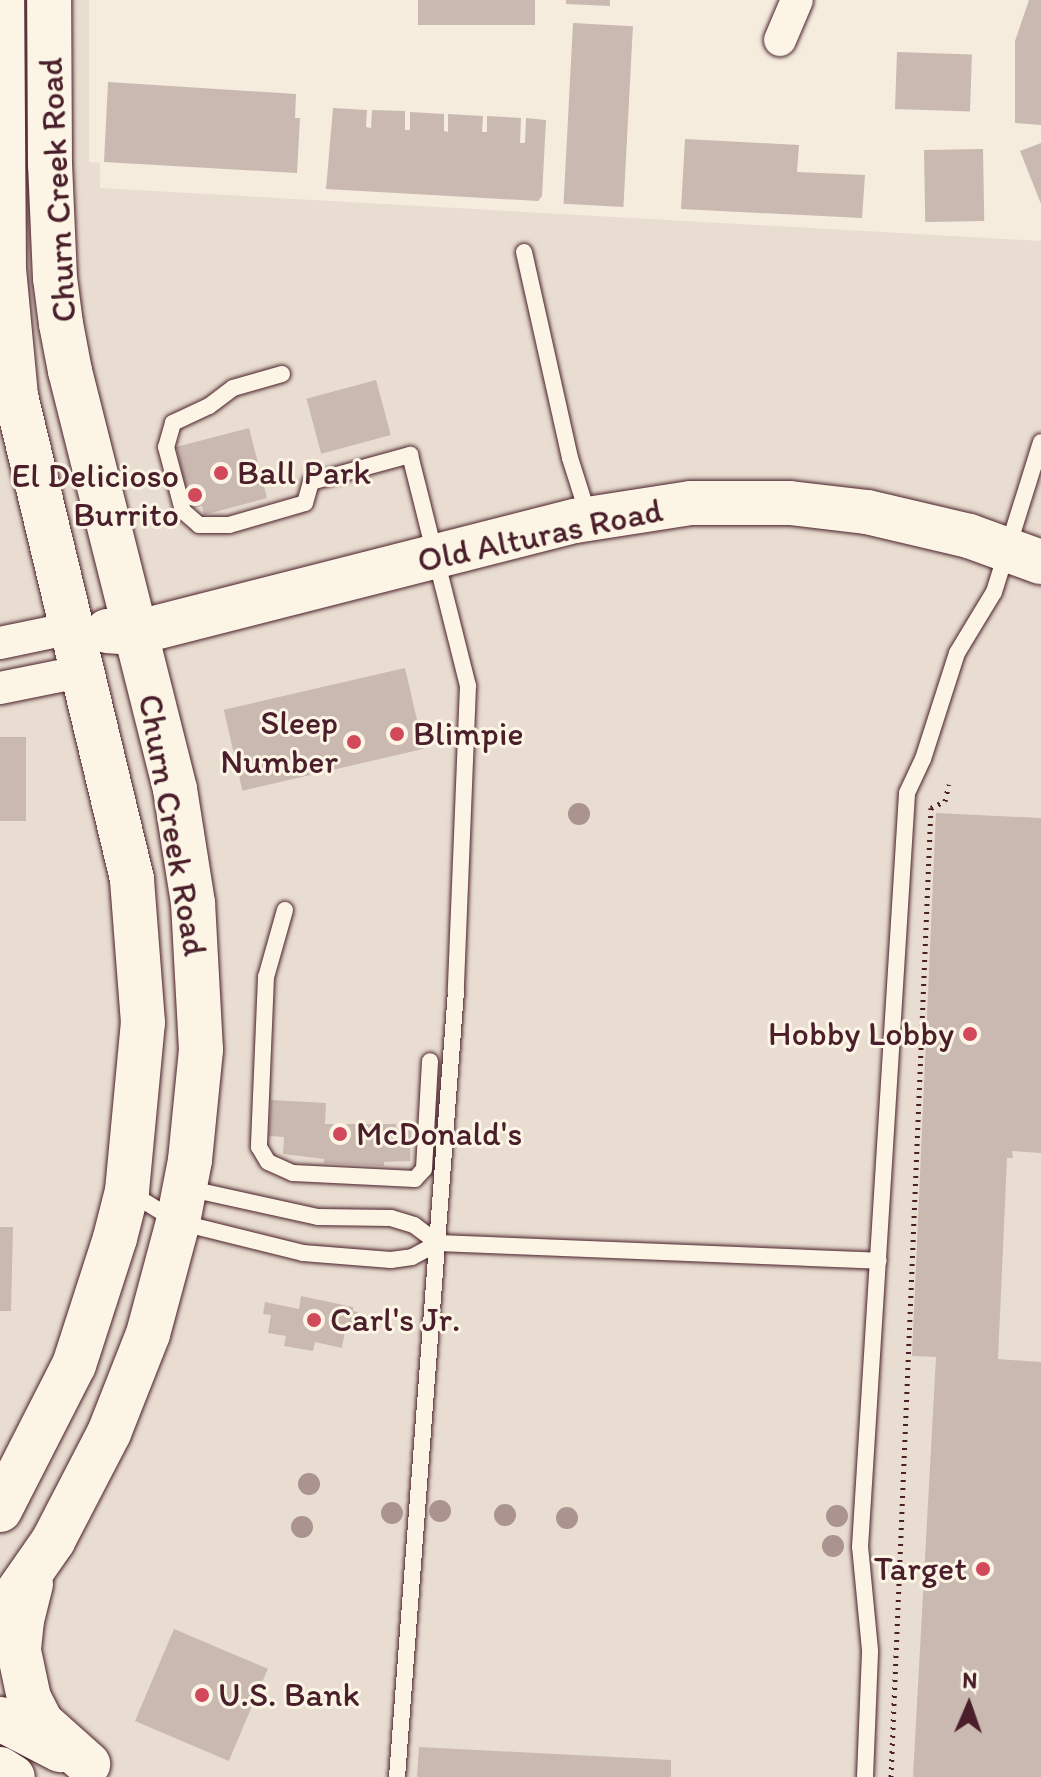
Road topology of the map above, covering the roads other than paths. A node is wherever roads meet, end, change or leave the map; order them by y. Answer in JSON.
{"nodes":[{"id":1,"x":2,"y":0,"type":"edge"},
{"id":2,"x":49,"y":0,"type":"edge"},
{"id":3,"x":797,"y":0,"type":"edge"},
{"id":4,"x":780,"y":40,"type":"dead end"},
{"id":5,"x":524,"y":252,"type":"dead end"},
{"id":6,"x":282,"y":374,"type":"dead end"},
{"id":7,"x":1041,"y":442,"type":"edge"},
{"id":8,"x":589,"y":518,"type":"junction"},
{"id":9,"x":1024,"y":555,"type":"edge"},
{"id":10,"x":436,"y":556,"type":"junction"},
{"id":11,"x":72,"y":628,"type":"junction"},
{"id":12,"x":135,"y":633,"type":"junction"},
{"id":13,"x":0,"y":643,"type":"edge"},
{"id":14,"x":84,"y":671,"type":"junction"},
{"id":15,"x":0,"y":688,"type":"edge"},
{"id":16,"x":285,"y":910,"type":"dead end"},
{"id":17,"x":430,"y":1061,"type":"dead end"},
{"id":18,"x":127,"y":1191,"type":"junction"},
{"id":19,"x":181,"y":1205,"type":"junction"},
{"id":20,"x":438,"y":1243,"type":"junction"},
{"id":21,"x":879,"y":1261,"type":"junction"},
{"id":22,"x":0,"y":1510,"type":"edge"},
{"id":23,"x":34,"y":1572,"type":"junction"},
{"id":24,"x":0,"y":1617,"type":"edge"},
{"id":25,"x":0,"y":1719,"type":"edge"},
{"id":26,"x":0,"y":1769,"type":"edge"},
{"id":27,"x":100,"y":1770,"type":"edge"},
{"id":28,"x":13,"y":1777,"type":"edge"},
{"id":29,"x":397,"y":1777,"type":"edge"},
{"id":30,"x":865,"y":1777,"type":"edge"}],
"edges":[{"from":1,"to":11,"type":"main road","name":"Churn Creek Road"},
{"from":2,"to":12,"type":"main road","name":"Churn Creek Road"},
{"from":3,"to":4,"type":"street"},
{"from":5,"to":8,"type":"lane"},
{"from":6,"to":10,"type":"lane"},
{"from":7,"to":9,"type":"lane"},
{"from":8,"to":9,"type":"main road","name":"Old Alturas Road"},
{"from":8,"to":10,"type":"main road","name":"Old Alturas Road"},
{"from":9,"to":21,"type":"lane"},
{"from":10,"to":12,"type":"main road","name":"Old Alturas Road"},
{"from":10,"to":20,"type":"lane"},
{"from":11,"to":12,"type":"main road","name":"Old Alturas Road"},
{"from":11,"to":13,"type":"street","name":"Old Alturas Road"},
{"from":11,"to":14,"type":"main road","name":"Churn Creek Road"},
{"from":12,"to":14,"type":"main road","name":"Old Alturas Road"},
{"from":12,"to":19,"type":"main road","name":"Churn Creek Road"},
{"from":14,"to":15,"type":"street","name":"Old Alturas Road"},
{"from":14,"to":18,"type":"main road","name":"Churn Creek Road"},
{"from":16,"to":17,"type":"lane"},
{"from":18,"to":19,"type":"lane"},
{"from":18,"to":22,"type":"main road","name":"Churn Creek Road"},
{"from":19,"to":20,"type":"lane"},
{"from":19,"to":20,"type":"lane"},
{"from":19,"to":23,"type":"main road","name":"Churn Creek Road"},
{"from":20,"to":21,"type":"lane"},
{"from":20,"to":29,"type":"lane"},
{"from":21,"to":30,"type":"lane"},
{"from":23,"to":24,"type":"main road","name":"Churn Creek Road"},
{"from":23,"to":27,"type":"main road"},
{"from":25,"to":27,"type":"main road"},
{"from":26,"to":28,"type":"main road"}]}
